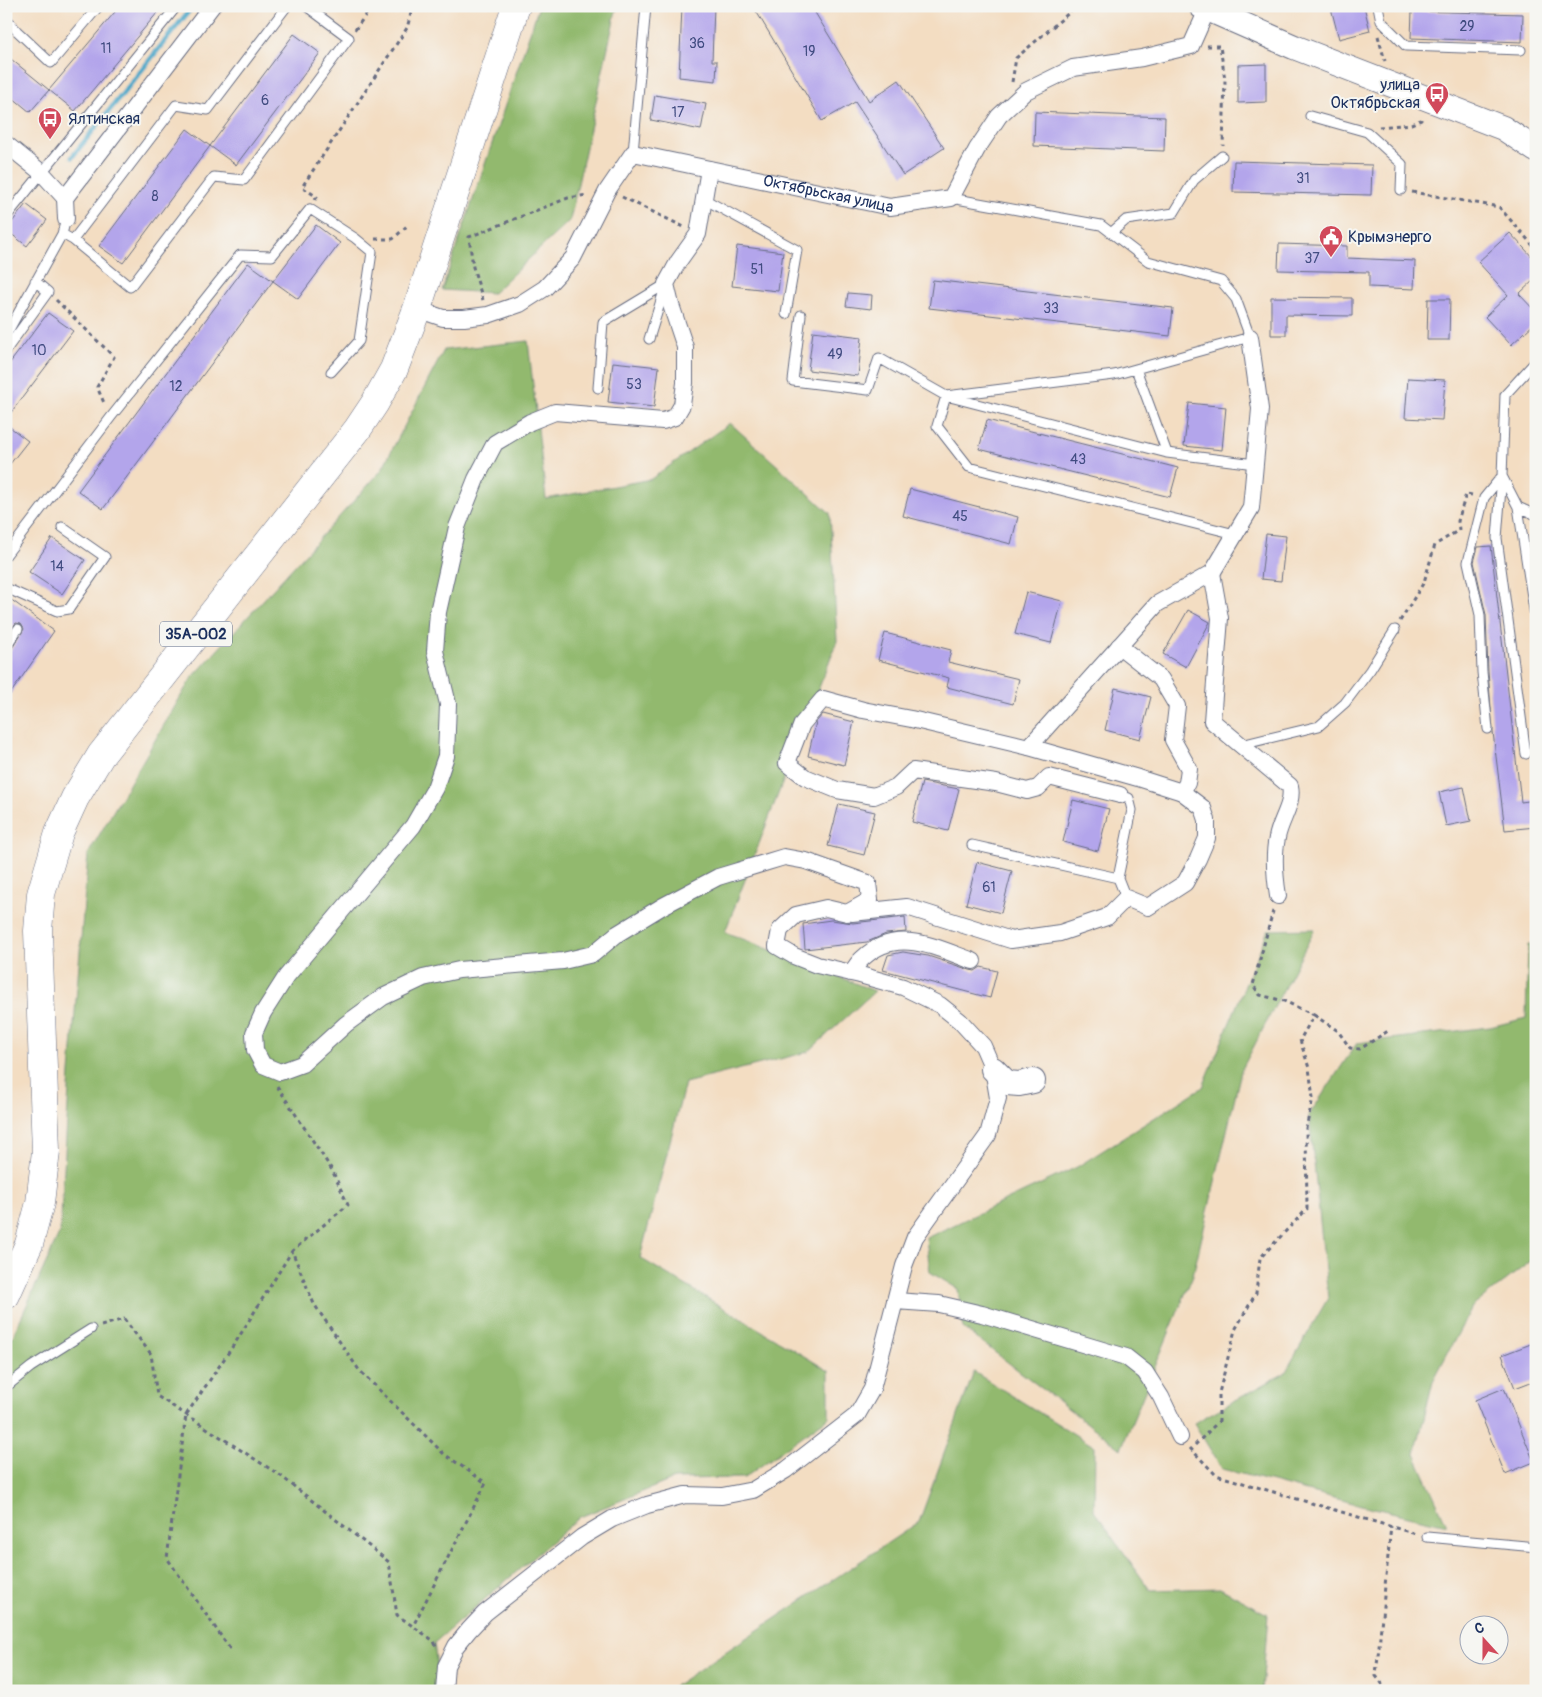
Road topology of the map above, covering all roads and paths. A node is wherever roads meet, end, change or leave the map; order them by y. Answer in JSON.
{"nodes":[{"id":1,"x":99,"y":6,"type":"edge"},
{"id":2,"x":177,"y":6,"type":"edge"},
{"id":3,"x":212,"y":6,"type":"edge"},
{"id":4,"x":287,"y":6,"type":"edge"},
{"id":5,"x":306,"y":6,"type":"edge"},
{"id":6,"x":372,"y":6,"type":"edge"},
{"id":7,"x":412,"y":6,"type":"edge"},
{"id":8,"x":516,"y":6,"type":"edge"},
{"id":9,"x":646,"y":6,"type":"edge"},
{"id":10,"x":1074,"y":6,"type":"edge"},
{"id":11,"x":1234,"y":6,"type":"edge"},
{"id":12,"x":1378,"y":6,"type":"edge"},
{"id":13,"x":1204,"y":8,"type":"edge"},
{"id":14,"x":6,"y":18,"type":"edge"},
{"id":15,"x":1378,"y":35,"type":"dead end"},
{"id":16,"x":349,"y":38,"type":"junction"},
{"id":17,"x":1191,"y":46,"type":"junction"},
{"id":18,"x":1521,"y":50,"type":"dead end"},
{"id":19,"x":1392,"y":85,"type":"junction"},
{"id":20,"x":1007,"y":108,"type":"junction"},
{"id":21,"x":1310,"y":116,"type":"dead end"},
{"id":22,"x":1411,"y":124,"type":"dead end"},
{"id":23,"x":1367,"y":132,"type":"junction"},
{"id":24,"x":6,"y":144,"type":"edge"},
{"id":25,"x":1536,"y":150,"type":"edge"},
{"id":26,"x":633,"y":152,"type":"junction"},
{"id":27,"x":1222,"y":156,"type":"joint"},
{"id":28,"x":709,"y":169,"type":"junction"},
{"id":29,"x":42,"y":173,"type":"junction"},
{"id":30,"x":1401,"y":190,"type":"joint"},
{"id":31,"x":606,"y":191,"type":"junction"},
{"id":32,"x":65,"y":198,"type":"junction"},
{"id":33,"x":951,"y":198,"type":"junction"},
{"id":34,"x":704,"y":199,"type":"junction"},
{"id":35,"x":310,"y":210,"type":"junction"},
{"id":36,"x":6,"y":217,"type":"edge"},
{"id":37,"x":408,"y":225,"type":"dead end"},
{"id":38,"x":64,"y":227,"type":"junction"},
{"id":39,"x":1111,"y":233,"type":"junction"},
{"id":40,"x":698,"y":234,"type":"junction"},
{"id":41,"x":356,"y":238,"type":"junction"},
{"id":42,"x":73,"y":240,"type":"junction"},
{"id":43,"x":1536,"y":249,"type":"edge"},
{"id":44,"x":35,"y":281,"type":"junction"},
{"id":45,"x":666,"y":284,"type":"junction"},
{"id":46,"x":48,"y":292,"type":"junction"},
{"id":47,"x":417,"y":309,"type":"junction"},
{"id":48,"x":488,"y":314,"type":"junction"},
{"id":49,"x":786,"y":314,"type":"dead end"},
{"id":50,"x":801,"y":315,"type":"dead end"},
{"id":51,"x":6,"y":335,"type":"edge"},
{"id":52,"x":1250,"y":337,"type":"junction"},
{"id":53,"x":649,"y":339,"type":"dead end"},
{"id":54,"x":6,"y":350,"type":"edge"},
{"id":55,"x":1536,"y":361,"type":"edge"},
{"id":56,"x":1136,"y":369,"type":"junction"},
{"id":57,"x":331,"y":372,"type":"dead end"},
{"id":58,"x":598,"y":388,"type":"dead end"},
{"id":59,"x":946,"y":396,"type":"junction"},
{"id":60,"x":111,"y":417,"type":"junction"},
{"id":61,"x":1168,"y":453,"type":"junction"},
{"id":62,"x":1255,"y":464,"type":"junction"},
{"id":63,"x":1502,"y":476,"type":"junction"},
{"id":64,"x":1466,"y":494,"type":"dead end"},
{"id":65,"x":1518,"y":507,"type":"junction"},
{"id":66,"x":1536,"y":515,"type":"edge"},
{"id":67,"x":62,"y":527,"type":"dead end"},
{"id":68,"x":1235,"y":534,"type":"junction"},
{"id":69,"x":6,"y":555,"type":"edge"},
{"id":70,"x":1212,"y":573,"type":"junction"},
{"id":71,"x":6,"y":588,"type":"edge"},
{"id":72,"x":1536,"y":624,"type":"edge"},
{"id":73,"x":18,"y":629,"type":"dead end"},
{"id":74,"x":1395,"y":630,"type":"joint"},
{"id":75,"x":6,"y":646,"type":"edge"},
{"id":76,"x":1119,"y":646,"type":"junction"},
{"id":77,"x":1488,"y":728,"type":"dead end"},
{"id":78,"x":1241,"y":745,"type":"junction"},
{"id":79,"x":1029,"y":747,"type":"junction"},
{"id":80,"x":1526,"y":754,"type":"dead end"},
{"id":81,"x":1182,"y":792,"type":"junction"},
{"id":82,"x":1120,"y":795,"type":"joint"},
{"id":83,"x":972,"y":845,"type":"dead end"},
{"id":84,"x":1118,"y":878,"type":"junction"},
{"id":85,"x":1278,"y":896,"type":"joint"},
{"id":86,"x":1126,"y":898,"type":"junction"},
{"id":87,"x":847,"y":913,"type":"junction"},
{"id":88,"x":974,"y":960,"type":"dead end"},
{"id":89,"x":851,"y":973,"type":"junction"},
{"id":90,"x":1314,"y":1015,"type":"junction"},
{"id":91,"x":1388,"y":1031,"type":"dead end"},
{"id":92,"x":263,"y":1065,"type":"junction"},
{"id":93,"x":993,"y":1069,"type":"junction"},
{"id":94,"x":1033,"y":1081,"type":"dead end"},
{"id":95,"x":292,"y":1251,"type":"junction"},
{"id":96,"x":6,"y":1295,"type":"edge"},
{"id":97,"x":895,"y":1301,"type":"junction"},
{"id":98,"x":91,"y":1329,"type":"joint"},
{"id":99,"x":6,"y":1387,"type":"edge"},
{"id":100,"x":186,"y":1416,"type":"junction"},
{"id":101,"x":1185,"y":1443,"type":"junction"},
{"id":102,"x":1391,"y":1526,"type":"junction"},
{"id":103,"x":1426,"y":1537,"type":"joint"},
{"id":104,"x":1536,"y":1547,"type":"edge"},
{"id":105,"x":413,"y":1626,"type":"junction"},
{"id":106,"x":230,"y":1649,"type":"dead end"},
{"id":107,"x":446,"y":1666,"type":"junction"},
{"id":108,"x":444,"y":1691,"type":"edge"},
{"id":109,"x":1388,"y":1691,"type":"edge"}],
"edges":[{"from":1,"to":14,"type":"lane"},
{"from":2,"to":29,"type":"lane"},
{"from":3,"to":32,"type":"street"},
{"from":4,"to":42,"type":"lane"},
{"from":5,"to":16,"type":"lane"},
{"from":6,"to":16,"type":"path"},
{"from":7,"to":35,"type":"path"},
{"from":8,"to":47,"type":"highway","number":"35А-002"},
{"from":9,"to":26,"type":"lane"},
{"from":10,"to":20,"type":"path"},
{"from":11,"to":13,"type":"street"},
{"from":12,"to":18,"type":"lane"},
{"from":13,"to":17,"type":"street"},
{"from":13,"to":19,"type":"main road"},
{"from":15,"to":19,"type":"path"},
{"from":16,"to":42,"type":"lane"},
{"from":17,"to":20,"type":"street"},
{"from":17,"to":27,"type":"path"},
{"from":19,"to":25,"type":"main road"},
{"from":20,"to":33,"type":"street"},
{"from":21,"to":23,"type":"lane"},
{"from":22,"to":23,"type":"path"},
{"from":23,"to":30,"type":"lane"},
{"from":24,"to":29,"type":"street"},
{"from":26,"to":28,"type":"street","name":"Октябрьская улица"},
{"from":26,"to":31,"type":"street"},
{"from":27,"to":39,"type":"lane"},
{"from":28,"to":33,"type":"street","name":"Октябрьская улица"},
{"from":28,"to":34,"type":"street"},
{"from":29,"to":32,"type":"street"},
{"from":29,"to":36,"type":"lane"},
{"from":30,"to":43,"type":"path"},
{"from":31,"to":40,"type":"path"},
{"from":31,"to":48,"type":"street"},
{"from":31,"to":48,"type":"path"},
{"from":32,"to":38,"type":"street"},
{"from":33,"to":39,"type":"lane"},
{"from":34,"to":40,"type":"street"},
{"from":34,"to":49,"type":"lane"},
{"from":35,"to":41,"type":"lane"},
{"from":35,"to":60,"type":"lane"},
{"from":37,"to":41,"type":"path"},
{"from":38,"to":42,"type":"lane"},
{"from":38,"to":44,"type":"lane"},
{"from":39,"to":52,"type":"lane"},
{"from":40,"to":45,"type":"street"},
{"from":41,"to":57,"type":"lane"},
{"from":44,"to":46,"type":"lane"},
{"from":44,"to":51,"type":"lane"},
{"from":45,"to":53,"type":"lane"},
{"from":45,"to":58,"type":"lane"},
{"from":45,"to":92,"type":"street"},
{"from":46,"to":54,"type":"lane"},
{"from":46,"to":60,"type":"path"},
{"from":47,"to":48,"type":"street"},
{"from":47,"to":96,"type":"highway","number":"35А-002"},
{"from":50,"to":59,"type":"lane"},
{"from":52,"to":56,"type":"lane"},
{"from":52,"to":62,"type":"street"},
{"from":55,"to":63,"type":"lane"},
{"from":56,"to":59,"type":"lane"},
{"from":56,"to":61,"type":"lane"},
{"from":59,"to":61,"type":"lane"},
{"from":59,"to":68,"type":"lane"},
{"from":60,"to":69,"type":"lane"},
{"from":61,"to":62,"type":"lane"},
{"from":62,"to":68,"type":"street"},
{"from":63,"to":65,"type":"lane"},
{"from":63,"to":77,"type":"lane"},
{"from":63,"to":80,"type":"lane"},
{"from":64,"to":74,"type":"path"},
{"from":65,"to":66,"type":"lane"},
{"from":65,"to":72,"type":"lane"},
{"from":67,"to":71,"type":"lane"},
{"from":68,"to":70,"type":"street"},
{"from":70,"to":76,"type":"street"},
{"from":70,"to":78,"type":"street"},
{"from":73,"to":75,"type":"lane"},
{"from":74,"to":78,"type":"lane"},
{"from":76,"to":79,"type":"street"},
{"from":76,"to":81,"type":"street"},
{"from":78,"to":85,"type":"street"},
{"from":79,"to":81,"type":"street"},
{"from":79,"to":82,"type":"street"},
{"from":81,"to":86,"type":"street"},
{"from":82,"to":84,"type":"lane"},
{"from":83,"to":84,"type":"lane"},
{"from":84,"to":86,"type":"lane"},
{"from":85,"to":90,"type":"path"},
{"from":86,"to":87,"type":"street"},
{"from":87,"to":89,"type":"street"},
{"from":87,"to":92,"type":"street"},
{"from":88,"to":89,"type":"street"},
{"from":89,"to":93,"type":"street"},
{"from":90,"to":91,"type":"path"},
{"from":90,"to":101,"type":"path"},
{"from":92,"to":95,"type":"path"},
{"from":93,"to":94,"type":"main road"},
{"from":93,"to":97,"type":"street"},
{"from":95,"to":100,"type":"path"},
{"from":95,"to":105,"type":"path"},
{"from":97,"to":101,"type":"street"},
{"from":97,"to":107,"type":"street"},
{"from":98,"to":99,"type":"lane"},
{"from":98,"to":100,"type":"path"},
{"from":100,"to":105,"type":"path"},
{"from":100,"to":106,"type":"path"},
{"from":101,"to":102,"type":"path"},
{"from":102,"to":103,"type":"path"},
{"from":102,"to":109,"type":"path"},
{"from":103,"to":104,"type":"lane"},
{"from":105,"to":107,"type":"path"},
{"from":107,"to":108,"type":"street"}]}
